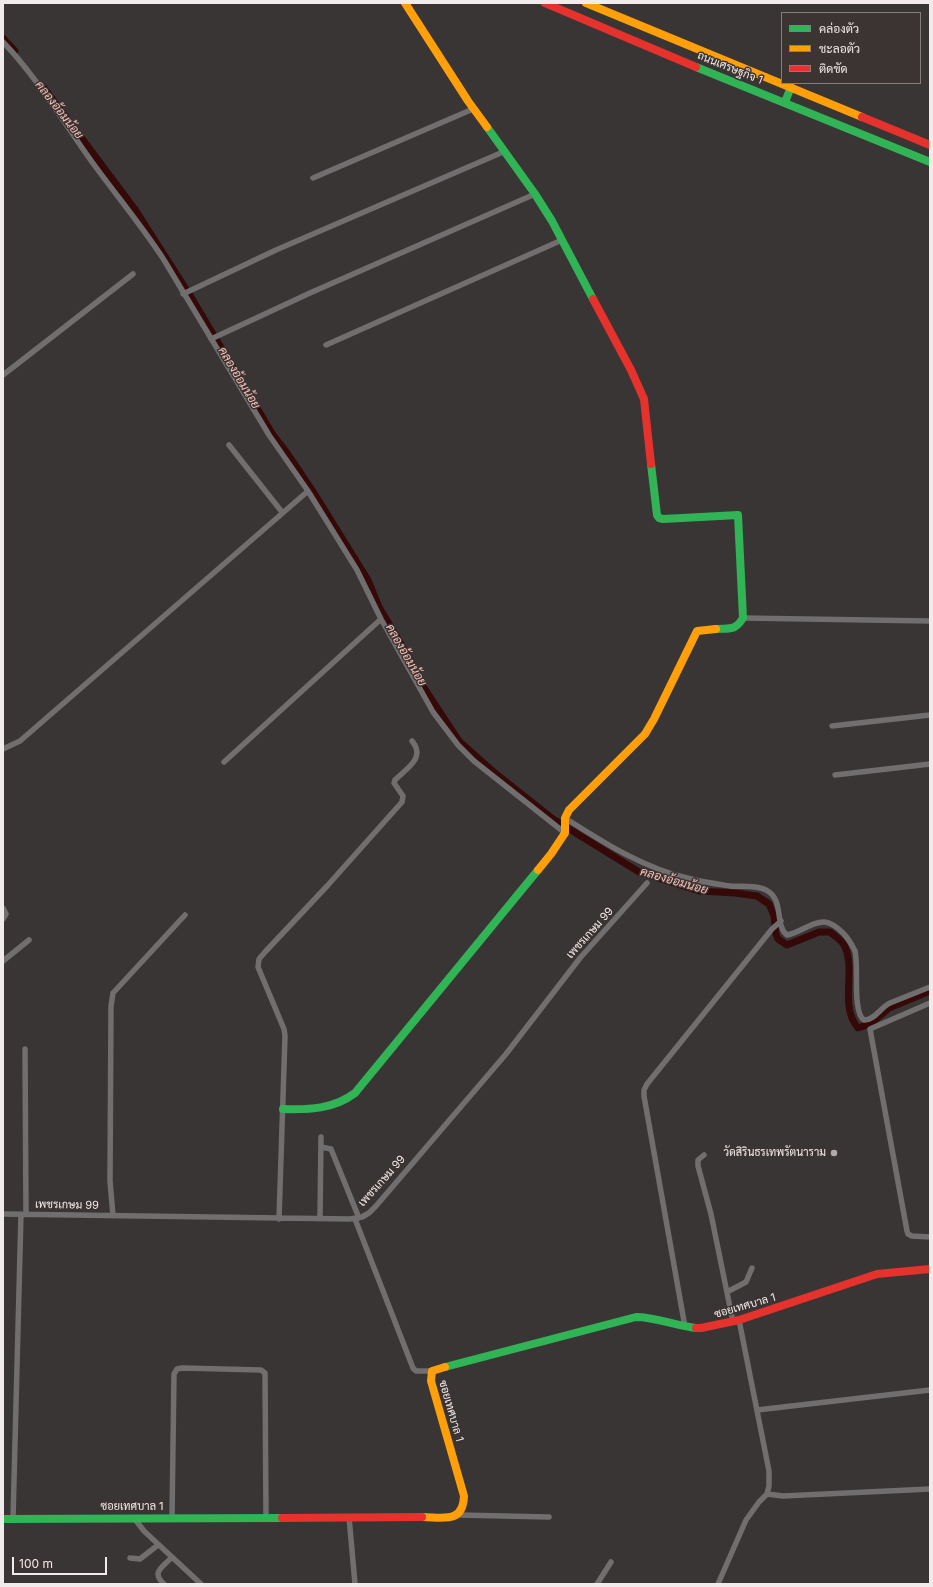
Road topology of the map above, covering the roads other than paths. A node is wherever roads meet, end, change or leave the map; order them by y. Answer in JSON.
{"nodes":[{"id":1,"x":405,"y":3,"type":"edge"},
{"id":2,"x":545,"y":3,"type":"edge"},
{"id":3,"x":586,"y":3,"type":"edge"},
{"id":4,"x":3,"y":42,"type":"edge"},
{"id":5,"x":781,"y":83,"type":"edge"},
{"id":6,"x":784,"y":84,"type":"edge"},
{"id":7,"x":791,"y":87,"type":"junction"},
{"id":8,"x":785,"y":102,"type":"junction"},
{"id":9,"x":473,"y":109,"type":"junction"},
{"id":10,"x":930,"y":145,"type":"edge"},
{"id":11,"x":503,"y":152,"type":"junction"},
{"id":12,"x":930,"y":162,"type":"edge"},
{"id":13,"x":314,"y":178,"type":"dead end"},
{"id":14,"x":535,"y":194,"type":"junction"},
{"id":15,"x":562,"y":240,"type":"junction"},
{"id":16,"x":133,"y":274,"type":"dead end"},
{"id":17,"x":186,"y":292,"type":"junction"},
{"id":18,"x":213,"y":338,"type":"junction"},
{"id":19,"x":326,"y":345,"type":"dead end"},
{"id":20,"x":3,"y":375,"type":"edge"},
{"id":21,"x":229,"y":445,"type":"dead end"},
{"id":22,"x":308,"y":490,"type":"junction"},
{"id":23,"x":282,"y":512,"type":"junction"},
{"id":24,"x":743,"y":618,"type":"junction"},
{"id":25,"x":381,"y":619,"type":"junction"},
{"id":26,"x":930,"y":621,"type":"edge"},
{"id":27,"x":930,"y":716,"type":"edge"},
{"id":28,"x":832,"y":726,"type":"dead end"},
{"id":29,"x":412,"y":741,"type":"dead end"},
{"id":30,"x":3,"y":748,"type":"edge"},
{"id":31,"x":224,"y":762,"type":"dead end"},
{"id":32,"x":930,"y":764,"type":"edge"},
{"id":33,"x":835,"y":775,"type":"dead end"},
{"id":34,"x":565,"y":819,"type":"junction"},
{"id":35,"x":565,"y":831,"type":"junction"},
{"id":36,"x":647,"y":883,"type":"dead end"},
{"id":37,"x":3,"y":908,"type":"edge"},
{"id":38,"x":185,"y":915,"type":"dead end"},
{"id":39,"x":3,"y":919,"type":"edge"},
{"id":40,"x":780,"y":921,"type":"junction"},
{"id":41,"x":29,"y":940,"type":"dead end"},
{"id":42,"x":3,"y":961,"type":"edge"},
{"id":43,"x":930,"y":987,"type":"edge"},
{"id":44,"x":930,"y":1003,"type":"edge"},
{"id":45,"x":25,"y":1049,"type":"dead end"},
{"id":46,"x":283,"y":1109,"type":"junction"},
{"id":47,"x":321,"y":1137,"type":"dead end"},
{"id":48,"x":320,"y":1147,"type":"junction"},
{"id":49,"x":704,"y":1155,"type":"dead end"},
{"id":50,"x":3,"y":1214,"type":"edge"},
{"id":51,"x":23,"y":1214,"type":"junction"},
{"id":52,"x":113,"y":1216,"type":"junction"},
{"id":53,"x":279,"y":1219,"type":"junction"},
{"id":54,"x":320,"y":1219,"type":"junction"},
{"id":55,"x":357,"y":1219,"type":"junction"},
{"id":56,"x":930,"y":1237,"type":"edge"},
{"id":57,"x":752,"y":1268,"type":"dead end"},
{"id":58,"x":930,"y":1268,"type":"edge"},
{"id":59,"x":727,"y":1292,"type":"junction"},
{"id":60,"x":736,"y":1321,"type":"junction"},
{"id":61,"x":685,"y":1327,"type":"junction"},
{"id":62,"x":432,"y":1371,"type":"junction"},
{"id":63,"x":930,"y":1390,"type":"edge"},
{"id":64,"x":757,"y":1410,"type":"junction"},
{"id":65,"x":930,"y":1489,"type":"edge"},
{"id":66,"x":767,"y":1494,"type":"junction"},
{"id":67,"x":458,"y":1516,"type":"junction"},
{"id":68,"x":266,"y":1517,"type":"junction"},
{"id":69,"x":349,"y":1517,"type":"junction"},
{"id":70,"x":549,"y":1517,"type":"dead end"},
{"id":71,"x":134,"y":1518,"type":"junction"},
{"id":72,"x":172,"y":1518,"type":"junction"},
{"id":73,"x":3,"y":1519,"type":"edge"},
{"id":74,"x":13,"y":1519,"type":"junction"},
{"id":75,"x":158,"y":1545,"type":"junction"},
{"id":76,"x":130,"y":1558,"type":"dead end"},
{"id":77,"x":171,"y":1558,"type":"junction"},
{"id":78,"x":611,"y":1562,"type":"dead end"},
{"id":79,"x":164,"y":1584,"type":"edge"},
{"id":80,"x":201,"y":1584,"type":"edge"},
{"id":81,"x":355,"y":1584,"type":"edge"},
{"id":82,"x":597,"y":1584,"type":"edge"},
{"id":83,"x":718,"y":1584,"type":"edge"}],
"edges":[{"from":1,"to":9,"type":"street"},
{"from":2,"to":8,"type":"street","name":"ถนนเศรษฐกิจ 1"},
{"from":3,"to":5,"type":"street","name":"ถนนเศรษฐกิจ 1"},
{"from":4,"to":17,"type":"street"},
{"from":6,"to":7,"type":"street","name":"ถนนเศรษฐกิจ 1"},
{"from":7,"to":8,"type":"street"},
{"from":7,"to":10,"type":"street","name":"ถนนเศรษฐกิจ 1"},
{"from":8,"to":12,"type":"street","name":"ถนนเศรษฐกิจ 1"},
{"from":9,"to":11,"type":"street"},
{"from":9,"to":13,"type":"street"},
{"from":11,"to":14,"type":"street"},
{"from":11,"to":17,"type":"street"},
{"from":14,"to":15,"type":"street"},
{"from":14,"to":18,"type":"street"},
{"from":15,"to":19,"type":"street"},
{"from":15,"to":24,"type":"street"},
{"from":16,"to":20,"type":"street"},
{"from":17,"to":18,"type":"street"},
{"from":18,"to":22,"type":"street"},
{"from":21,"to":23,"type":"street"},
{"from":22,"to":23,"type":"street"},
{"from":22,"to":25,"type":"street"},
{"from":23,"to":30,"type":"street"},
{"from":24,"to":26,"type":"street"},
{"from":24,"to":34,"type":"street"},
{"from":25,"to":31,"type":"street"},
{"from":25,"to":35,"type":"street"},
{"from":27,"to":28,"type":"street"},
{"from":29,"to":46,"type":"street"},
{"from":32,"to":33,"type":"street"},
{"from":34,"to":35,"type":"street"},
{"from":34,"to":40,"type":"street"},
{"from":35,"to":46,"type":"street"},
{"from":36,"to":55,"type":"street","name":"เพชรเกษม 99"},
{"from":37,"to":39,"type":"street"},
{"from":38,"to":52,"type":"street"},
{"from":40,"to":43,"type":"street"},
{"from":40,"to":61,"type":"street"},
{"from":41,"to":42,"type":"street"},
{"from":44,"to":56,"type":"street"},
{"from":45,"to":51,"type":"street"},
{"from":46,"to":53,"type":"street"},
{"from":47,"to":48,"type":"street"},
{"from":48,"to":54,"type":"street"},
{"from":48,"to":55,"type":"street"},
{"from":49,"to":59,"type":"street"},
{"from":50,"to":51,"type":"street","name":"เพชรเกษม 99"},
{"from":51,"to":52,"type":"street","name":"เพชรเกษม 99"},
{"from":51,"to":74,"type":"street"},
{"from":52,"to":53,"type":"street","name":"เพชรเกษม 99"},
{"from":53,"to":54,"type":"street","name":"เพชรเกษม 99"},
{"from":54,"to":55,"type":"street","name":"เพชรเกษม 99"},
{"from":55,"to":62,"type":"street"},
{"from":57,"to":59,"type":"street"},
{"from":58,"to":60,"type":"street","name":"ซอยเทศบาล 1"},
{"from":59,"to":60,"type":"street"},
{"from":60,"to":61,"type":"street","name":"ซอยเทศบาล 1"},
{"from":60,"to":64,"type":"street"},
{"from":61,"to":62,"type":"street","name":"ซอยเทศบาล 1"},
{"from":62,"to":67,"type":"street","name":"ซอยเทศบาล 1"},
{"from":63,"to":64,"type":"street"},
{"from":64,"to":66,"type":"street"},
{"from":65,"to":66,"type":"street"},
{"from":66,"to":83,"type":"street"},
{"from":67,"to":69,"type":"street","name":"ซอยเทศบาล 1"},
{"from":67,"to":70,"type":"street"},
{"from":68,"to":69,"type":"street","name":"ซอยเทศบาล 1"},
{"from":68,"to":72,"type":"street","name":"ซอยเทศบาล 1"},
{"from":68,"to":72,"type":"street"},
{"from":69,"to":81,"type":"street"},
{"from":71,"to":72,"type":"street","name":"ซอยเทศบาล 1"},
{"from":71,"to":74,"type":"street","name":"ซอยเทศบาล 1"},
{"from":71,"to":75,"type":"street"},
{"from":73,"to":74,"type":"street","name":"ซอยเทศบาล 1"},
{"from":75,"to":76,"type":"street"},
{"from":75,"to":77,"type":"street"},
{"from":77,"to":79,"type":"street"},
{"from":77,"to":80,"type":"street"},
{"from":78,"to":82,"type":"street"}]}
